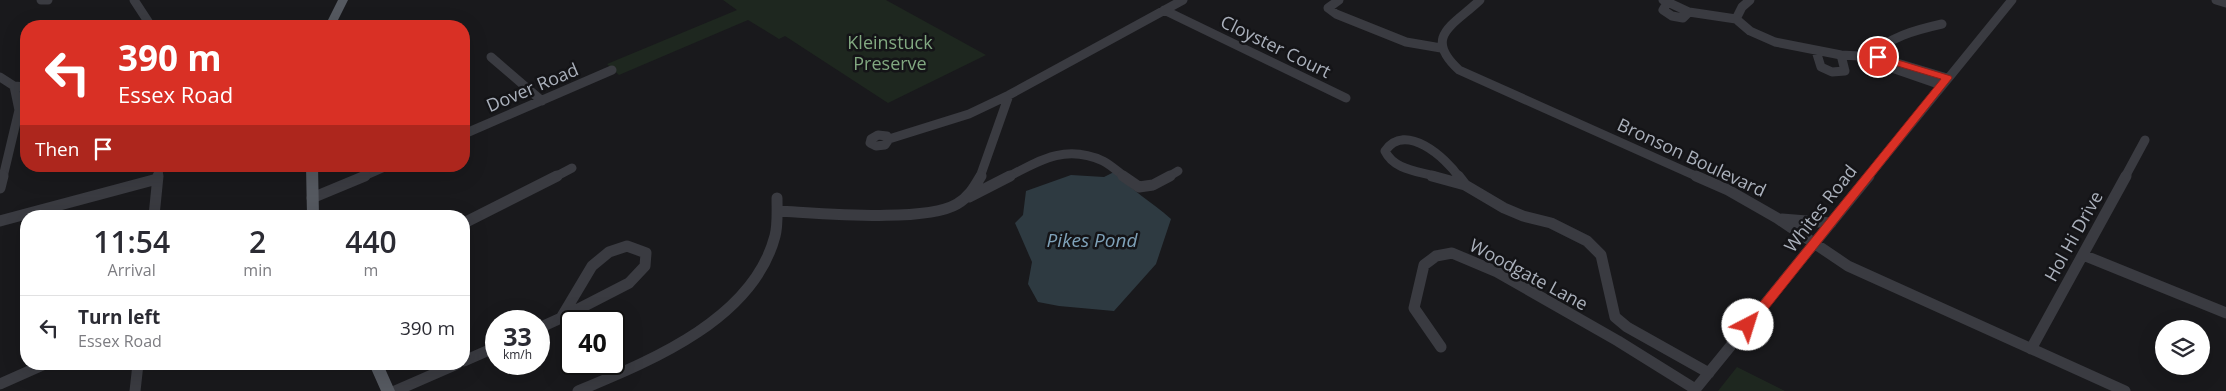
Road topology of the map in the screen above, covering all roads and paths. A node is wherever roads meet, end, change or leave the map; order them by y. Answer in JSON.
{"nodes":[{"id":1,"x":41,"y":0,"type":"edge"},
{"id":2,"x":48,"y":0,"type":"edge"},
{"id":3,"x":134,"y":0,"type":"edge"},
{"id":4,"x":343,"y":0,"type":"edge"},
{"id":5,"x":1183,"y":0,"type":"edge"},
{"id":6,"x":1339,"y":0,"type":"edge"},
{"id":7,"x":1750,"y":0,"type":"edge"},
{"id":8,"x":2012,"y":0,"type":"edge"},
{"id":9,"x":2216,"y":0,"type":"edge"},
{"id":10,"x":1475,"y":1,"type":"edge"},
{"id":11,"x":1665,"y":1,"type":"edge"},
{"id":12,"x":2226,"y":3,"type":"edge"},
{"id":13,"x":1164,"y":10,"type":"junction"},
{"id":14,"x":1736,"y":19,"type":"junction"},
{"id":15,"x":148,"y":20,"type":"edge"},
{"id":16,"x":333,"y":20,"type":"edge"},
{"id":17,"x":1942,"y":24,"type":"dead end"},
{"id":18,"x":1440,"y":48,"type":"junction"},
{"id":19,"x":1816,"y":51,"type":"junction"},
{"id":20,"x":1841,"y":55,"type":"junction"},
{"id":21,"x":491,"y":57,"type":"dead end"},
{"id":22,"x":1868,"y":57,"type":"junction"},
{"id":23,"x":612,"y":70,"type":"dead end"},
{"id":24,"x":1,"y":79,"type":"edge"},
{"id":25,"x":1944,"y":82,"type":"junction"},
{"id":26,"x":14,"y":86,"type":"junction"},
{"id":27,"x":20,"y":86,"type":"edge"},
{"id":28,"x":1009,"y":95,"type":"junction"},
{"id":29,"x":1346,"y":98,"type":"dead end"},
{"id":30,"x":542,"y":101,"type":"junction"},
{"id":31,"x":20,"y":103,"type":"edge"},
{"id":32,"x":20,"y":116,"type":"edge"},
{"id":33,"x":470,"y":131,"type":"edge"},
{"id":34,"x":889,"y":140,"type":"dead end"},
{"id":35,"x":2145,"y":140,"type":"dead end"},
{"id":36,"x":572,"y":168,"type":"dead end"},
{"id":37,"x":1178,"y":171,"type":"dead end"},
{"id":38,"x":158,"y":172,"type":"edge"},
{"id":39,"x":312,"y":172,"type":"edge"},
{"id":40,"x":373,"y":172,"type":"edge"},
{"id":41,"x":157,"y":179,"type":"junction"},
{"id":42,"x":1465,"y":185,"type":"junction"},
{"id":43,"x":0,"y":188,"type":"edge"},
{"id":44,"x":312,"y":198,"type":"junction"},
{"id":45,"x":777,"y":198,"type":"dead end"},
{"id":46,"x":968,"y":198,"type":"junction"},
{"id":47,"x":41,"y":210,"type":"edge"},
{"id":48,"x":154,"y":210,"type":"edge"},
{"id":49,"x":313,"y":210,"type":"edge"},
{"id":50,"x":779,"y":211,"type":"junction"},
{"id":51,"x":20,"y":216,"type":"edge"},
{"id":52,"x":1777,"y":218,"type":"junction"},
{"id":53,"x":470,"y":220,"type":"edge"},
{"id":54,"x":0,"y":221,"type":"edge"},
{"id":55,"x":1831,"y":223,"type":"junction"},
{"id":56,"x":1815,"y":243,"type":"junction"},
{"id":57,"x":2082,"y":255,"type":"junction"},
{"id":58,"x":2226,"y":313,"type":"edge"},
{"id":59,"x":561,"y":318,"type":"joint"},
{"id":60,"x":1441,"y":347,"type":"dead end"},
{"id":61,"x":2031,"y":349,"type":"junction"},
{"id":62,"x":485,"y":351,"type":"edge"},
{"id":63,"x":470,"y":358,"type":"edge"},
{"id":64,"x":32,"y":370,"type":"edge"},
{"id":65,"x":137,"y":370,"type":"edge"},
{"id":66,"x":379,"y":370,"type":"edge"},
{"id":67,"x":443,"y":370,"type":"edge"},
{"id":68,"x":1709,"y":373,"type":"junction"},
{"id":69,"x":0,"y":384,"type":"edge"},
{"id":70,"x":1695,"y":390,"type":"edge"},
{"id":71,"x":135,"y":391,"type":"edge"},
{"id":72,"x":388,"y":391,"type":"edge"},
{"id":73,"x":395,"y":391,"type":"edge"},
{"id":74,"x":578,"y":391,"type":"edge"},
{"id":75,"x":2125,"y":391,"type":"edge"}],
"edges":[{"from":1,"to":2,"type":"street"},
{"from":3,"to":15,"type":"street"},
{"from":4,"to":16,"type":"main road"},
{"from":5,"to":13,"type":"street"},
{"from":6,"to":18,"type":"street"},
{"from":7,"to":14,"type":"street"},
{"from":8,"to":25,"type":"street","name":"Whites Road"},
{"from":9,"to":12,"type":"street"},
{"from":10,"to":18,"type":"street"},
{"from":11,"to":14,"type":"street"},
{"from":13,"to":28,"type":"street"},
{"from":13,"to":29,"type":"street","name":"Cloyster Court"},
{"from":14,"to":19,"type":"street"},
{"from":17,"to":22,"type":"street"},
{"from":18,"to":52,"type":"street","name":"Bronson Boulevard"},
{"from":19,"to":20,"type":"street"},
{"from":19,"to":20,"type":"street"},
{"from":20,"to":22,"type":"street"},
{"from":21,"to":30,"type":"street"},
{"from":22,"to":25,"type":"street"},
{"from":23,"to":30,"type":"street","name":"Dover Road"},
{"from":24,"to":26,"type":"street"},
{"from":25,"to":55,"type":"street","name":"Whites Road"},
{"from":26,"to":27,"type":"street"},
{"from":26,"to":31,"type":"street"},
{"from":28,"to":34,"type":"street"},
{"from":28,"to":46,"type":"street"},
{"from":30,"to":33,"type":"street","name":"Dover Road"},
{"from":32,"to":43,"type":"street"},
{"from":35,"to":57,"type":"street","name":"Hol Hi Drive"},
{"from":36,"to":53,"type":"street"},
{"from":37,"to":46,"type":"street"},
{"from":38,"to":41,"type":"street"},
{"from":39,"to":44,"type":"main road"},
{"from":40,"to":44,"type":"street"},
{"from":41,"to":47,"type":"street"},
{"from":41,"to":48,"type":"street"},
{"from":42,"to":42,"type":"street","name":"Woodgate Lane"},
{"from":42,"to":68,"type":"street","name":"Woodgate Lane"},
{"from":44,"to":49,"type":"main road"},
{"from":45,"to":50,"type":"street"},
{"from":46,"to":50,"type":"street"},
{"from":50,"to":74,"type":"street"},
{"from":51,"to":54,"type":"street"},
{"from":52,"to":55,"type":"street"},
{"from":52,"to":56,"type":"street","name":"Bronson Boulevard"},
{"from":55,"to":56,"type":"street","name":"Whites Road"},
{"from":56,"to":61,"type":"street","name":"Bronson Boulevard"},
{"from":56,"to":68,"type":"street","name":"Whites Road"},
{"from":57,"to":58,"type":"street"},
{"from":57,"to":61,"type":"street","name":"Hol Hi Drive"},
{"from":59,"to":59,"type":"street"},
{"from":60,"to":70,"type":"street","name":"Woodgate Lane"},
{"from":61,"to":75,"type":"street","name":"Bronson Boulevard"},
{"from":62,"to":63,"type":"street"},
{"from":64,"to":69,"type":"street"},
{"from":65,"to":71,"type":"street"},
{"from":66,"to":72,"type":"main road"},
{"from":67,"to":73,"type":"street"},
{"from":68,"to":70,"type":"street","name":"Whites Road"}]}
